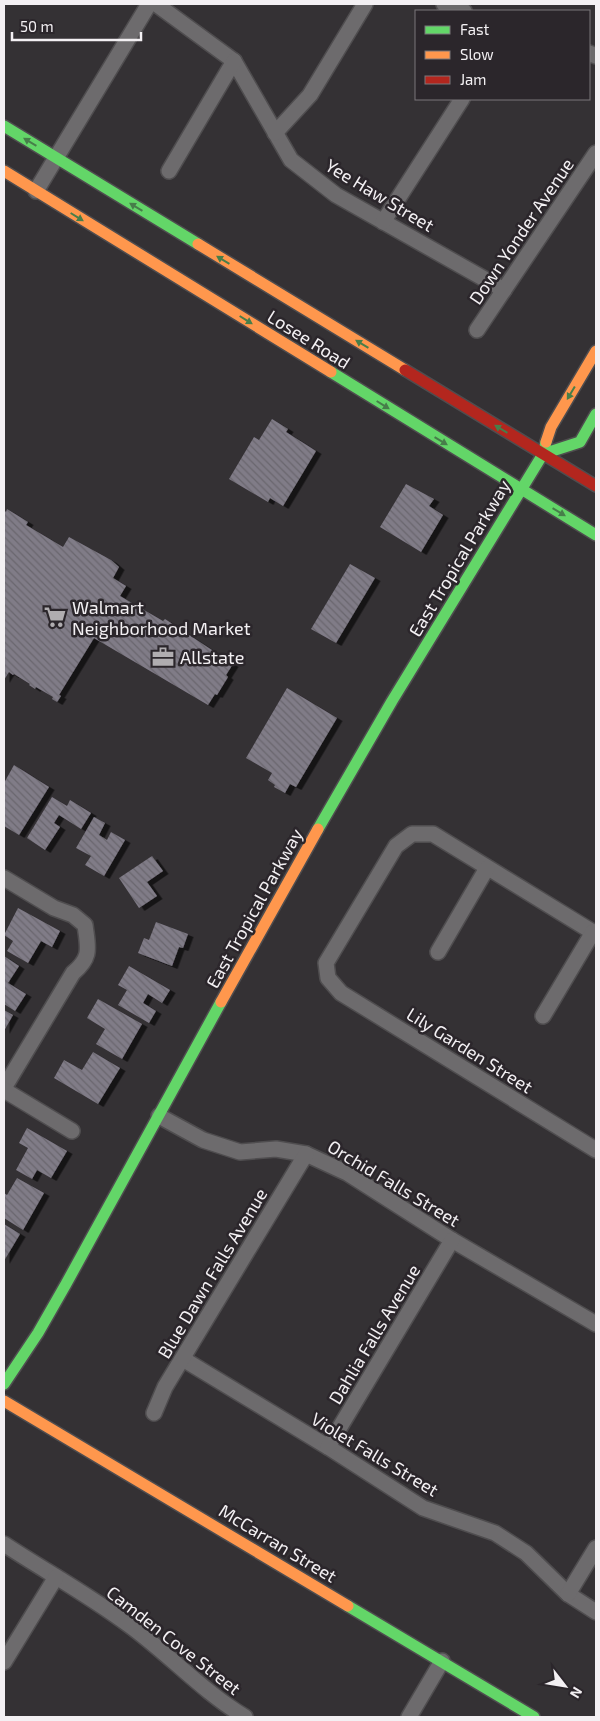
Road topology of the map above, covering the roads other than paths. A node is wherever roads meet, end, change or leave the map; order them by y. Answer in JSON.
{"nodes":[{"id":1,"x":149,"y":4,"type":"edge"},
{"id":2,"x":156,"y":4,"type":"edge"},
{"id":3,"x":365,"y":4,"type":"edge"},
{"id":4,"x":444,"y":4,"type":"edge"},
{"id":5,"x":461,"y":10,"type":"edge"},
{"id":6,"x":234,"y":61,"type":"junction"},
{"id":7,"x":461,"y":100,"type":"edge"},
{"id":8,"x":4,"y":126,"type":"edge"},
{"id":9,"x":276,"y":133,"type":"junction"},
{"id":10,"x":596,"y":153,"type":"edge"},
{"id":11,"x":56,"y":157,"type":"junction"},
{"id":12,"x":4,"y":171,"type":"edge"},
{"id":13,"x":169,"y":171,"type":"dead end"},
{"id":14,"x":36,"y":191,"type":"junction"},
{"id":15,"x":383,"y":222,"type":"junction"},
{"id":16,"x":504,"y":290,"type":"junction"},
{"id":17,"x":476,"y":330,"type":"dead end"},
{"id":18,"x":596,"y":351,"type":"edge"},
{"id":19,"x":596,"y":414,"type":"edge"},
{"id":20,"x":543,"y":454,"type":"junction"},
{"id":21,"x":596,"y":486,"type":"edge"},
{"id":22,"x":521,"y":490,"type":"junction"},
{"id":23,"x":596,"y":535,"type":"edge"},
{"id":24,"x":487,"y":868,"type":"junction"},
{"id":25,"x":4,"y":878,"type":"edge"},
{"id":26,"x":594,"y":933,"type":"edge"},
{"id":27,"x":438,"y":952,"type":"dead end"},
{"id":28,"x":543,"y":1016,"type":"dead end"},
{"id":29,"x":4,"y":1089,"type":"edge"},
{"id":30,"x":159,"y":1116,"type":"junction"},
{"id":31,"x":72,"y":1131,"type":"dead end"},
{"id":32,"x":596,"y":1150,"type":"edge"},
{"id":33,"x":306,"y":1154,"type":"junction"},
{"id":34,"x":452,"y":1240,"type":"junction"},
{"id":35,"x":596,"y":1324,"type":"edge"},
{"id":36,"x":183,"y":1359,"type":"junction"},
{"id":37,"x":4,"y":1384,"type":"edge"},
{"id":38,"x":4,"y":1401,"type":"edge"},
{"id":39,"x":154,"y":1413,"type":"dead end"},
{"id":40,"x":328,"y":1447,"type":"junction"},
{"id":41,"x":4,"y":1544,"type":"edge"},
{"id":42,"x":596,"y":1548,"type":"edge"},
{"id":43,"x":56,"y":1577,"type":"junction"},
{"id":44,"x":568,"y":1594,"type":"junction"},
{"id":45,"x":596,"y":1612,"type":"edge"},
{"id":46,"x":442,"y":1661,"type":"junction"},
{"id":47,"x":4,"y":1662,"type":"edge"},
{"id":48,"x":244,"y":1717,"type":"edge"},
{"id":49,"x":409,"y":1717,"type":"edge"},
{"id":50,"x":534,"y":1717,"type":"edge"}],
"edges":[{"from":1,"to":11,"type":"street"},
{"from":2,"to":6,"type":"street","name":"Yee Haw Street"},
{"from":3,"to":9,"type":"street"},
{"from":4,"to":5,"type":"street"},
{"from":6,"to":9,"type":"street","name":"Yee Haw Street"},
{"from":6,"to":13,"type":"street"},
{"from":7,"to":15,"type":"street"},
{"from":11,"to":8,"type":"main road","name":"Losee Road","one_way":true},
{"from":9,"to":15,"type":"street","name":"Yee Haw Street"},
{"from":10,"to":16,"type":"street","name":"Down Yonder Avenue"},
{"from":11,"to":14,"type":"street"},
{"from":20,"to":11,"type":"main road","name":"Losee Road","one_way":true},
{"from":12,"to":14,"type":"main road","name":"Losee Road"},
{"from":14,"to":22,"type":"main road","name":"Losee Road","one_way":true},
{"from":15,"to":16,"type":"street","name":"Yee Haw Street"},
{"from":16,"to":17,"type":"street","name":"Down Yonder Avenue"},
{"from":18,"to":20,"type":"main road","name":"East Tropical Parkway","one_way":true},
{"from":19,"to":20,"type":"main road"},
{"from":20,"to":21,"type":"main road","name":"Losee Road"},
{"from":20,"to":22,"type":"main road","name":"East Tropical Parkway"},
{"from":22,"to":23,"type":"main road","name":"Losee Road","one_way":true},
{"from":22,"to":30,"type":"main road","name":"East Tropical Parkway"},
{"from":24,"to":26,"type":"street"},
{"from":24,"to":27,"type":"street"},
{"from":24,"to":32,"type":"street","name":"Lily Garden Street"},
{"from":25,"to":29,"type":"street"},
{"from":26,"to":28,"type":"street"},
{"from":29,"to":31,"type":"street"},
{"from":30,"to":33,"type":"street","name":"Orchid Falls Street"},
{"from":30,"to":37,"type":"main road","name":"East Tropical Parkway"},
{"from":33,"to":34,"type":"street","name":"Orchid Falls Street"},
{"from":33,"to":36,"type":"street","name":"Blue Dawn Falls Avenue"},
{"from":34,"to":35,"type":"street","name":"Orchid Falls Street"},
{"from":34,"to":40,"type":"street","name":"Dahlia Falls Avenue"},
{"from":36,"to":39,"type":"street","name":"Blue Dawn Falls Avenue"},
{"from":36,"to":40,"type":"street","name":"Violet Falls Street"},
{"from":38,"to":46,"type":"main road","name":"McCarran Street"},
{"from":40,"to":44,"type":"street","name":"Violet Falls Street"},
{"from":41,"to":43,"type":"street","name":"Camden Cove Street"},
{"from":42,"to":44,"type":"street"},
{"from":43,"to":47,"type":"street"},
{"from":43,"to":48,"type":"street","name":"Camden Cove Street"},
{"from":44,"to":45,"type":"street","name":"Violet Falls Street"},
{"from":46,"to":49,"type":"street"},
{"from":46,"to":50,"type":"main road","name":"McCarran Street"}]}
